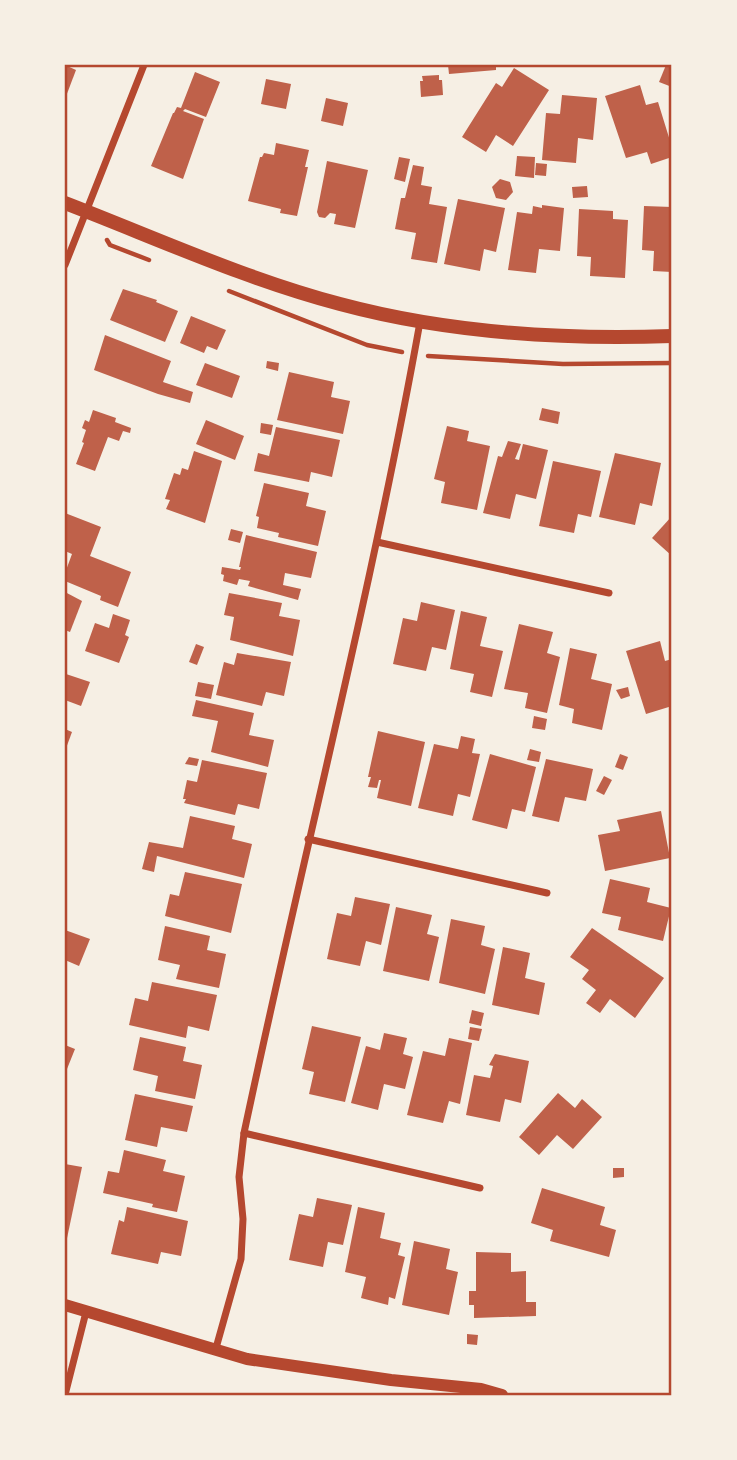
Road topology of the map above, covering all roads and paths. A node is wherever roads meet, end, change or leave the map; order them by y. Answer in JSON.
{"nodes":[{"id":1,"x":144,"y":65,"type":"edge"},
{"id":2,"x":65,"y":203,"type":"edge"},
{"id":3,"x":86,"y":211,"type":"junction"},
{"id":4,"x":65,"y":265,"type":"edge"},
{"id":5,"x":420,"y":322,"type":"junction"},
{"id":6,"x":672,"y":336,"type":"edge"},
{"id":7,"x":414,"y":355,"type":"junction"},
{"id":8,"x":672,"y":363,"type":"edge"},
{"id":9,"x":377,"y":542,"type":"junction"},
{"id":10,"x":609,"y":593,"type":"dead end"},
{"id":11,"x":308,"y":839,"type":"junction"},
{"id":12,"x":547,"y":893,"type":"dead end"},
{"id":13,"x":244,"y":1133,"type":"junction"},
{"id":14,"x":480,"y":1188,"type":"dead end"},
{"id":15,"x":65,"y":1305,"type":"edge"},
{"id":16,"x":86,"y":1312,"type":"junction"},
{"id":17,"x":216,"y":1348,"type":"junction"},
{"id":18,"x":65,"y":1395,"type":"edge"},
{"id":19,"x":502,"y":1395,"type":"edge"}],
"edges":[{"from":1,"to":3,"type":"street"},
{"from":2,"to":3,"type":"main road"},
{"from":3,"to":4,"type":"street"},
{"from":3,"to":5,"type":"main road"},
{"from":5,"to":6,"type":"main road"},
{"from":5,"to":7,"type":"street"},
{"from":7,"to":8,"type":"path"},
{"from":7,"to":9,"type":"street"},
{"from":9,"to":10,"type":"street"},
{"from":9,"to":11,"type":"street"},
{"from":11,"to":12,"type":"street"},
{"from":11,"to":13,"type":"street"},
{"from":13,"to":14,"type":"street"},
{"from":13,"to":17,"type":"street"},
{"from":15,"to":16,"type":"street"},
{"from":16,"to":17,"type":"street"},
{"from":16,"to":18,"type":"street"},
{"from":17,"to":19,"type":"street"}]}
